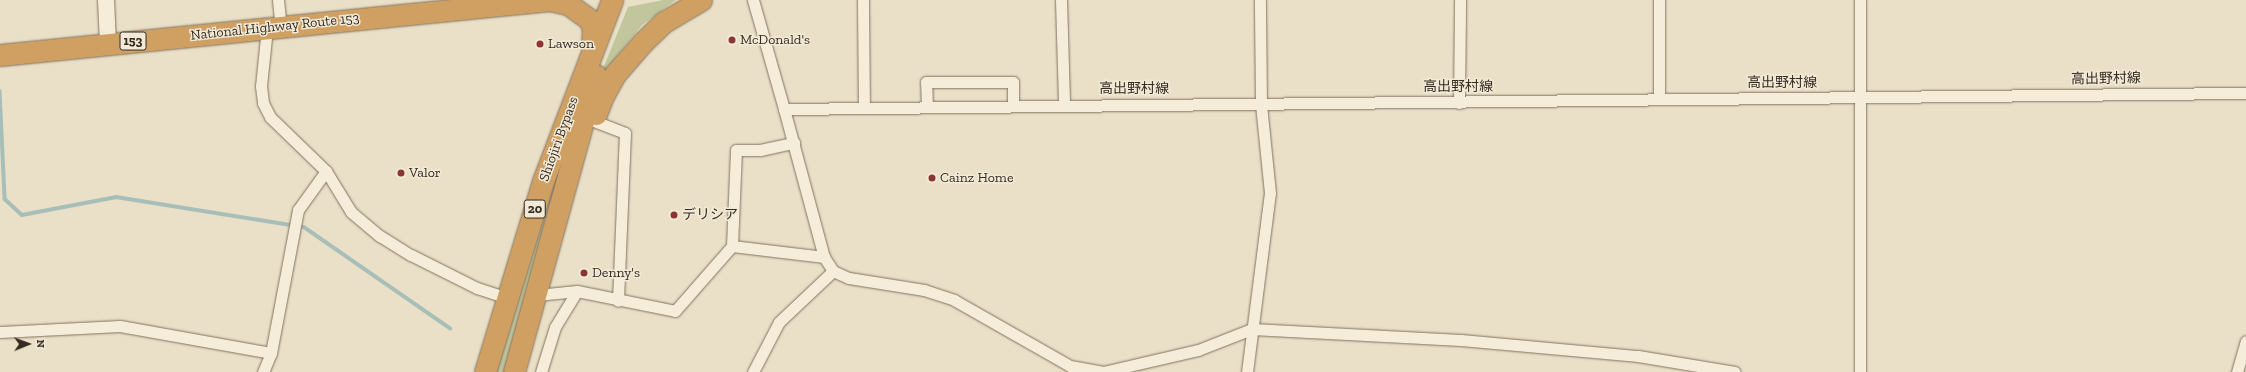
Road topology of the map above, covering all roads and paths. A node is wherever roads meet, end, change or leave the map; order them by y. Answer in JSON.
{"nodes":[{"id":1,"x":106,"y":0,"type":"edge"},
{"id":2,"x":278,"y":0,"type":"edge"},
{"id":3,"x":550,"y":0,"type":"edge"},
{"id":4,"x":612,"y":0,"type":"edge"},
{"id":5,"x":617,"y":0,"type":"edge"},
{"id":6,"x":701,"y":0,"type":"edge"},
{"id":7,"x":753,"y":0,"type":"edge"},
{"id":8,"x":863,"y":0,"type":"edge"},
{"id":9,"x":1061,"y":0,"type":"edge"},
{"id":10,"x":1260,"y":0,"type":"edge"},
{"id":11,"x":1460,"y":0,"type":"edge"},
{"id":12,"x":1659,"y":0,"type":"edge"},
{"id":13,"x":1860,"y":0,"type":"edge"},
{"id":14,"x":274,"y":28,"type":"junction"},
{"id":15,"x":108,"y":44,"type":"junction"},
{"id":16,"x":592,"y":49,"type":"junction"},
{"id":17,"x":0,"y":55,"type":"edge"},
{"id":18,"x":2246,"y":93,"type":"edge"},
{"id":19,"x":1861,"y":97,"type":"junction"},
{"id":20,"x":1659,"y":98,"type":"junction"},
{"id":21,"x":1458,"y":103,"type":"junction"},
{"id":22,"x":1064,"y":104,"type":"junction"},
{"id":23,"x":1261,"y":104,"type":"junction"},
{"id":24,"x":1012,"y":105,"type":"junction"},
{"id":25,"x":927,"y":107,"type":"junction"},
{"id":26,"x":864,"y":108,"type":"junction"},
{"id":27,"x":784,"y":109,"type":"junction"},
{"id":28,"x":594,"y":121,"type":"junction"},
{"id":29,"x":794,"y":143,"type":"junction"},
{"id":30,"x":326,"y":171,"type":"junction"},
{"id":31,"x":732,"y":246,"type":"junction"},
{"id":32,"x":824,"y":257,"type":"junction"},
{"id":33,"x":833,"y":271,"type":"junction"},
{"id":34,"x":540,"y":285,"type":"junction"},
{"id":35,"x":577,"y":291,"type":"junction"},
{"id":36,"x":508,"y":298,"type":"junction"},
{"id":37,"x":618,"y":301,"type":"junction"},
{"id":38,"x":1252,"y":330,"type":"junction"},
{"id":39,"x":0,"y":332,"type":"edge"},
{"id":40,"x":2246,"y":341,"type":"edge"},
{"id":41,"x":271,"y":353,"type":"junction"},
{"id":42,"x":263,"y":372,"type":"edge"},
{"id":43,"x":484,"y":372,"type":"edge"},
{"id":44,"x":514,"y":372,"type":"edge"},
{"id":45,"x":541,"y":372,"type":"edge"},
{"id":46,"x":753,"y":372,"type":"edge"},
{"id":47,"x":1246,"y":372,"type":"edge"},
{"id":48,"x":1735,"y":372,"type":"edge"},
{"id":49,"x":1860,"y":372,"type":"edge"},
{"id":50,"x":2237,"y":372,"type":"edge"}],
"edges":[{"from":1,"to":15,"type":"street"},
{"from":2,"to":14,"type":"street"},
{"from":3,"to":14,"type":"highway","name":"National Highway Route 153","number":"153"},
{"from":3,"to":16,"type":"highway"},
{"from":4,"to":16,"type":"highway","name":"Shiojiri Bypass","number":"20"},
{"from":5,"to":34,"type":"highway","name":"Shiojiri Bypass","number":"20"},
{"from":6,"to":28,"type":"highway"},
{"from":7,"to":27,"type":"street"},
{"from":8,"to":26,"type":"street"},
{"from":9,"to":22,"type":"street"},
{"from":10,"to":23,"type":"street"},
{"from":11,"to":21,"type":"street"},
{"from":12,"to":20,"type":"street"},
{"from":13,"to":19,"type":"street"},
{"from":14,"to":15,"type":"highway","name":"National Highway Route 153","number":"153"},
{"from":14,"to":30,"type":"street"},
{"from":15,"to":17,"type":"highway","name":"National Highway Route 153","number":"153"},
{"from":16,"to":36,"type":"highway","name":"Shiojiri Bypass","number":"20"},
{"from":18,"to":19,"type":"street","name":"高出野村線"},
{"from":19,"to":20,"type":"street","name":"高出野村線"},
{"from":19,"to":49,"type":"street"},
{"from":20,"to":21,"type":"street","name":"高出野村線"},
{"from":21,"to":23,"type":"street","name":"高出野村線"},
{"from":22,"to":23,"type":"street","name":"高出野村線"},
{"from":22,"to":24,"type":"street","name":"高出野村線"},
{"from":23,"to":38,"type":"street"},
{"from":24,"to":25,"type":"street","name":"高出野村線"},
{"from":24,"to":25,"type":"street"},
{"from":25,"to":26,"type":"street","name":"高出野村線"},
{"from":26,"to":27,"type":"street","name":"高出野村線"},
{"from":27,"to":29,"type":"street"},
{"from":28,"to":34,"type":"highway"},
{"from":28,"to":37,"type":"street"},
{"from":29,"to":31,"type":"street"},
{"from":29,"to":32,"type":"street"},
{"from":30,"to":36,"type":"street"},
{"from":30,"to":41,"type":"street"},
{"from":31,"to":32,"type":"street"},
{"from":31,"to":37,"type":"street"},
{"from":32,"to":33,"type":"street"},
{"from":33,"to":38,"type":"street"},
{"from":33,"to":46,"type":"street"},
{"from":34,"to":35,"type":"street"},
{"from":34,"to":44,"type":"highway","name":"Shiojiri Bypass","number":"20"},
{"from":35,"to":37,"type":"street"},
{"from":35,"to":45,"type":"street"},
{"from":36,"to":43,"type":"highway","name":"Shiojiri Bypass","number":"20"},
{"from":38,"to":47,"type":"street"},
{"from":38,"to":48,"type":"street"},
{"from":39,"to":41,"type":"street"},
{"from":40,"to":50,"type":"street"},
{"from":41,"to":42,"type":"street"}]}
